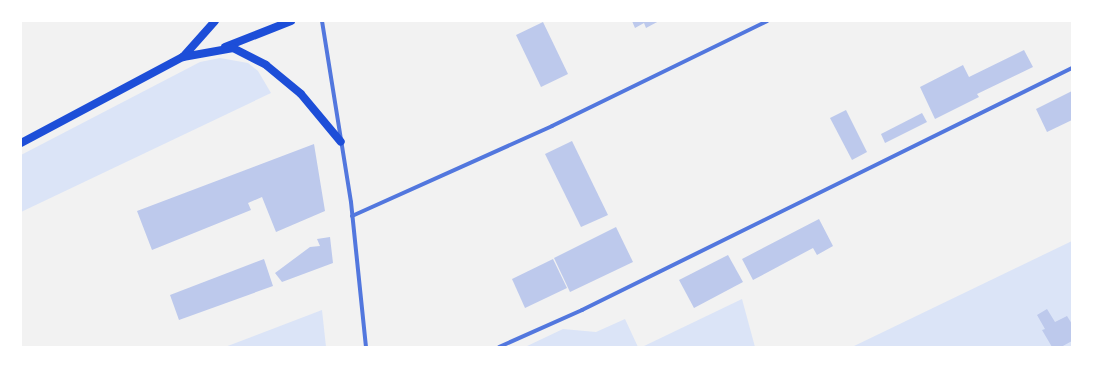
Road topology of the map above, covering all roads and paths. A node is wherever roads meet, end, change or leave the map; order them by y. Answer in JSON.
{"nodes":[{"id":1,"x":215,"y":21,"type":"edge"},
{"id":2,"x":220,"y":21,"type":"edge"},
{"id":3,"x":291,"y":21,"type":"edge"},
{"id":4,"x":322,"y":21,"type":"edge"},
{"id":5,"x":767,"y":21,"type":"edge"},
{"id":6,"x":209,"y":30,"type":"junction"},
{"id":7,"x":213,"y":52,"type":"junction"},
{"id":8,"x":183,"y":57,"type":"junction"},
{"id":9,"x":1072,"y":68,"type":"edge"},
{"id":10,"x":341,"y":142,"type":"junction"},
{"id":11,"x":21,"y":143,"type":"edge"},
{"id":12,"x":352,"y":216,"type":"junction"},
{"id":13,"x":366,"y":347,"type":"edge"},
{"id":14,"x":499,"y":347,"type":"edge"}],
"edges":[{"from":1,"to":6,"type":"main road"},
{"from":2,"to":6,"type":"main road"},
{"from":3,"to":7,"type":"main road"},
{"from":4,"to":10,"type":"street"},
{"from":5,"to":12,"type":"street"},
{"from":6,"to":8,"type":"main road"},
{"from":7,"to":8,"type":"main road"},
{"from":7,"to":10,"type":"main road"},
{"from":8,"to":11,"type":"main road"},
{"from":9,"to":14,"type":"street"},
{"from":10,"to":12,"type":"street"},
{"from":12,"to":13,"type":"street"}]}
